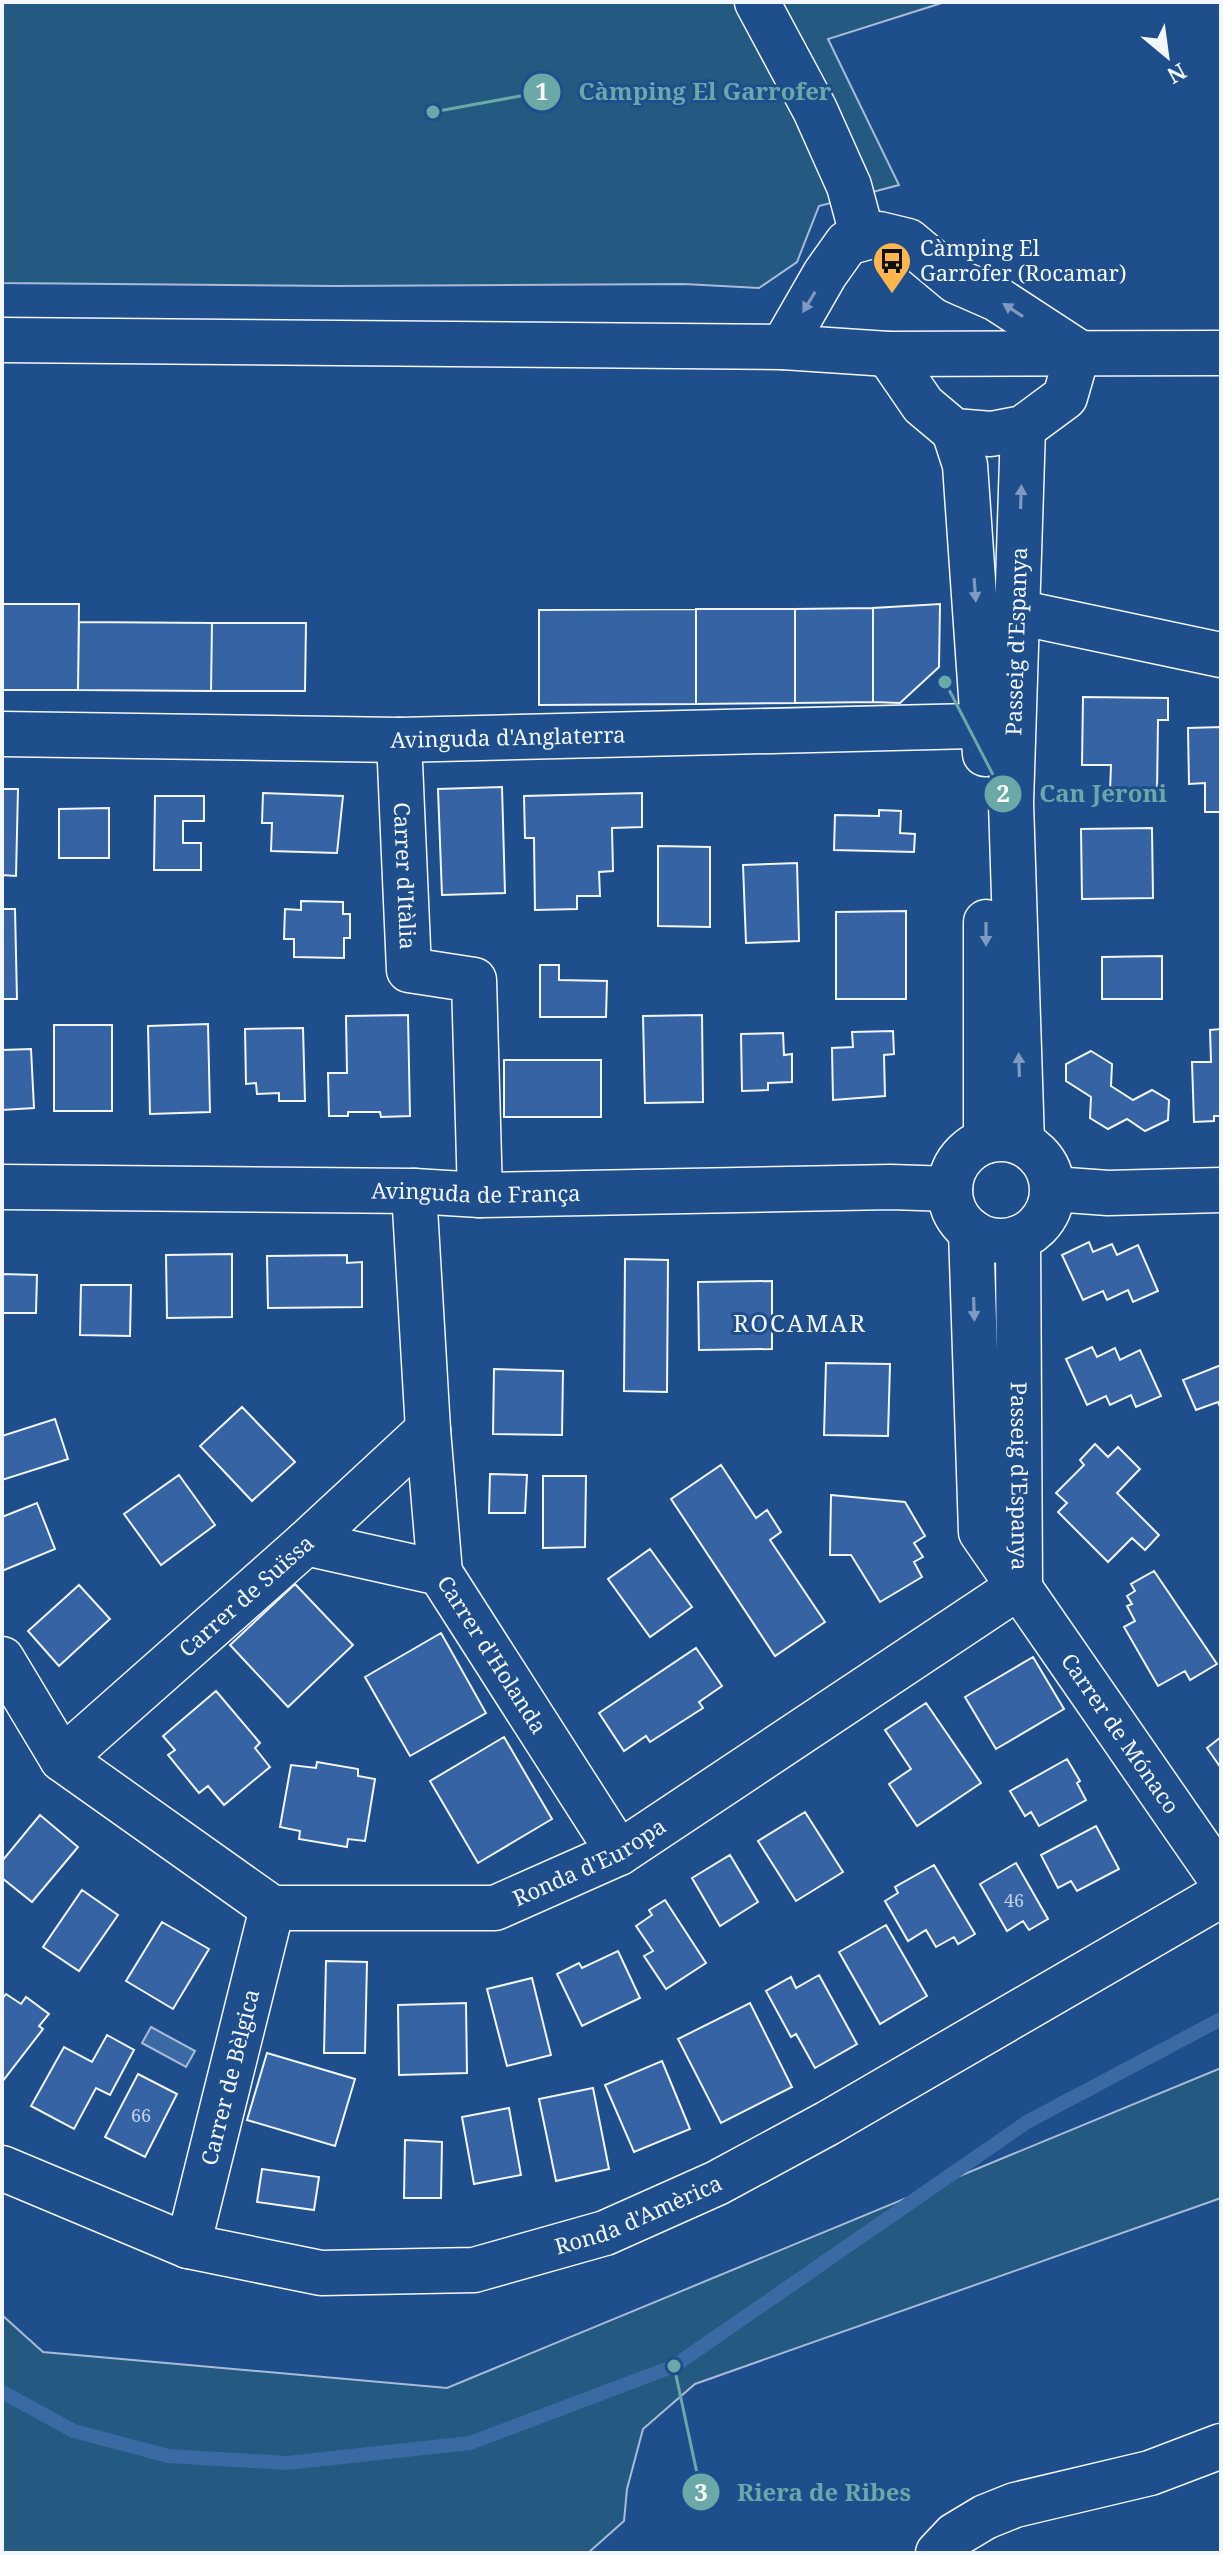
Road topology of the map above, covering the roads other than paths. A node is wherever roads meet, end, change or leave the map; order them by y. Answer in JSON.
{"nodes":[{"id":1,"x":757,"y":2,"type":"edge"},
{"id":2,"x":863,"y":238,"type":"junction"},
{"id":3,"x":2,"y":340,"type":"edge"},
{"id":4,"x":783,"y":347,"type":"junction"},
{"id":5,"x":1078,"y":352,"type":"junction"},
{"id":6,"x":1221,"y":353,"type":"edge"},
{"id":7,"x":888,"y":354,"type":"junction"},
{"id":8,"x":1023,"y":428,"type":"junction"},
{"id":9,"x":954,"y":431,"type":"junction"},
{"id":10,"x":1017,"y":612,"type":"junction"},
{"id":11,"x":1221,"y":655,"type":"edge"},
{"id":12,"x":999,"y":726,"type":"junction"},
{"id":13,"x":2,"y":734,"type":"edge"},
{"id":14,"x":399,"y":740,"type":"junction"},
{"id":15,"x":1004,"y":1142,"type":"junction"},
{"id":16,"x":2,"y":1187,"type":"edge"},
{"id":17,"x":950,"y":1189,"type":"junction"},
{"id":18,"x":1053,"y":1189,"type":"junction"},
{"id":19,"x":1221,"y":1190,"type":"edge"},
{"id":20,"x":414,"y":1191,"type":"junction"},
{"id":21,"x":480,"y":1195,"type":"junction"},
{"id":22,"x":971,"y":1231,"type":"junction"},
{"id":23,"x":1018,"y":1238,"type":"junction"},
{"id":24,"x":428,"y":1430,"type":"junction"},
{"id":25,"x":306,"y":1543,"type":"junction"},
{"id":26,"x":440,"y":1573,"type":"junction"},
{"id":27,"x":1020,"y":1586,"type":"junction"},
{"id":28,"x":2,"y":1659,"type":"edge"},
{"id":29,"x":62,"y":1759,"type":"junction"},
{"id":30,"x":619,"y":1853,"type":"junction"},
{"id":31,"x":1221,"y":1879,"type":"edge"},
{"id":32,"x":1221,"y":1895,"type":"edge"},
{"id":33,"x":272,"y":1908,"type":"junction"},
{"id":34,"x":2,"y":2168,"type":"edge"},
{"id":35,"x":188,"y":2246,"type":"junction"},
{"id":36,"x":1221,"y":2446,"type":"edge"},
{"id":37,"x":938,"y":2553,"type":"edge"}],
"edges":[{"from":1,"to":2,"type":"street"},
{"from":2,"to":4,"type":"street","one_way":true},
{"from":5,"to":2,"type":"street","one_way":true},
{"from":3,"to":4,"type":"street"},
{"from":4,"to":7,"type":"street"},
{"from":5,"to":6,"type":"street"},
{"from":5,"to":7,"type":"street"},
{"from":5,"to":8,"type":"street"},
{"from":7,"to":9,"type":"street"},
{"from":8,"to":9,"type":"street"},
{"from":10,"to":8,"type":"street","name":"Passeig d'Espanya","one_way":true},
{"from":9,"to":12,"type":"street","name":"Passeig d'Espanya","one_way":true},
{"from":10,"to":11,"type":"street"},
{"from":10,"to":12,"type":"street","name":"Passeig d'Espanya"},
{"from":12,"to":14,"type":"street","name":"Avinguda d'Anglaterra"},
{"from":12,"to":15,"type":"street","name":"Passeig d'Espanya"},
{"from":13,"to":14,"type":"street","name":"Avinguda d'Anglaterra"},
{"from":14,"to":21,"type":"street","name":"Carrer d'Itàlia"},
{"from":15,"to":17,"type":"street"},
{"from":15,"to":18,"type":"street"},
{"from":16,"to":20,"type":"street","name":"Avinguda de França"},
{"from":17,"to":21,"type":"street","name":"Avinguda de França"},
{"from":17,"to":22,"type":"street","name":"Passeig d'Espanya"},
{"from":18,"to":19,"type":"street"},
{"from":18,"to":23,"type":"street"},
{"from":20,"to":21,"type":"street","name":"Avinguda de França"},
{"from":20,"to":24,"type":"street"},
{"from":22,"to":23,"type":"street"},
{"from":22,"to":27,"type":"street","name":"Passeig d'Espanya","one_way":true},
{"from":23,"to":27,"type":"street","name":"Passeig d'Espanya"},
{"from":24,"to":25,"type":"street","name":"Carrer de Suïssa"},
{"from":24,"to":26,"type":"street"},
{"from":25,"to":26,"type":"street","name":"Carrer d'Holanda"},
{"from":25,"to":29,"type":"street","name":"Carrer de Suïssa"},
{"from":26,"to":30,"type":"street","name":"Carrer d'Holanda"},
{"from":27,"to":30,"type":"street","name":"Ronda d'Europa"},
{"from":27,"to":31,"type":"street","name":"Carrer de Mónaco"},
{"from":28,"to":29,"type":"street"},
{"from":29,"to":33,"type":"street"},
{"from":30,"to":33,"type":"street","name":"Ronda d'Europa"},
{"from":32,"to":35,"type":"street","name":"Ronda d'Amèrica"},
{"from":33,"to":35,"type":"street","name":"Carrer de Bèlgica"},
{"from":34,"to":35,"type":"street","name":"Ronda d'Amèrica"},
{"from":36,"to":37,"type":"street"}]}
